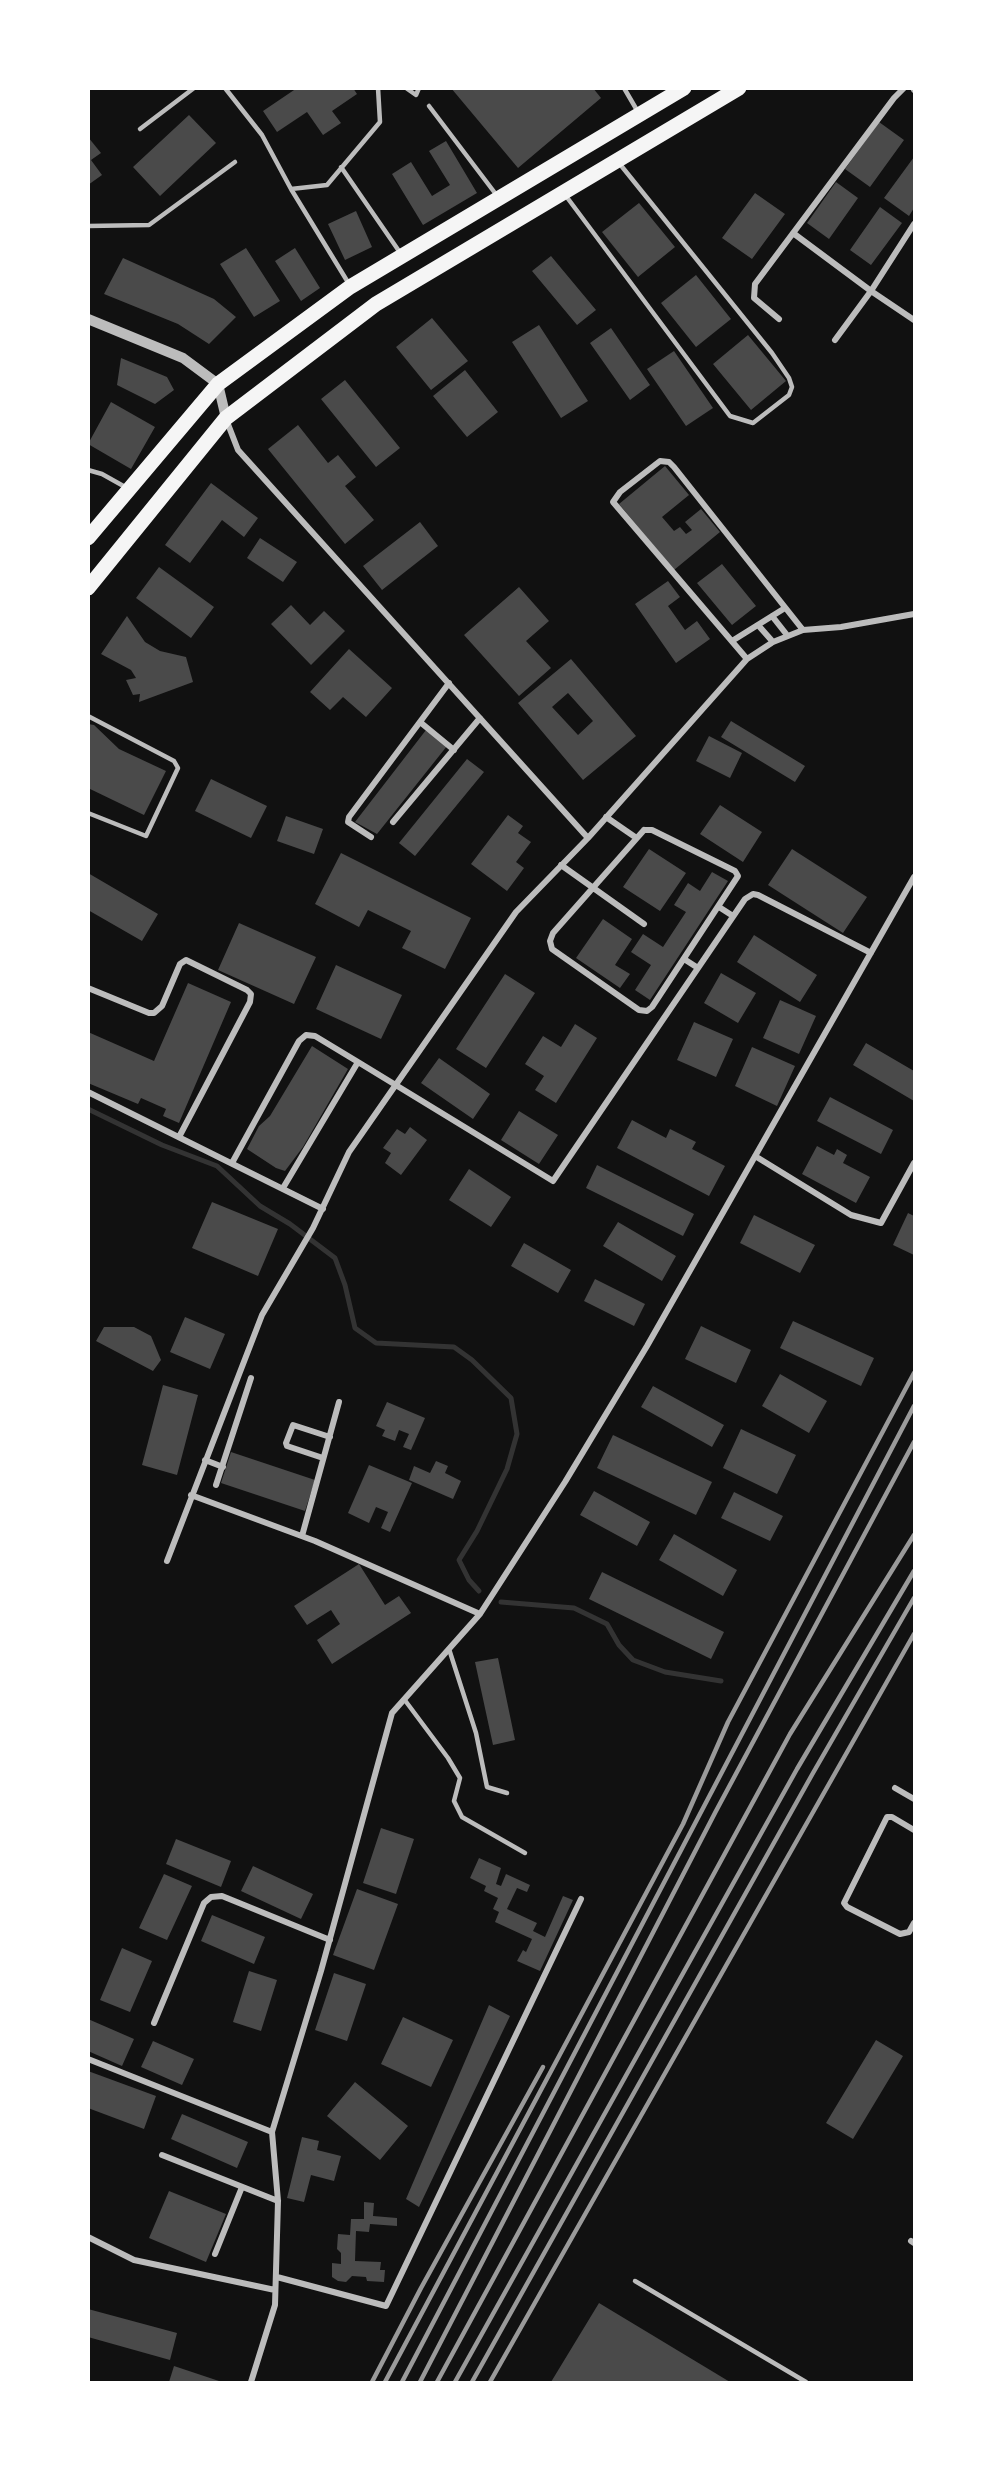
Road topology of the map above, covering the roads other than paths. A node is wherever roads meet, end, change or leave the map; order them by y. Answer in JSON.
{"nodes":[{"id":1,"x":194,"y":88,"type":"edge"},
{"id":2,"x":225,"y":88,"type":"edge"},
{"id":3,"x":378,"y":88,"type":"edge"},
{"id":4,"x":406,"y":88,"type":"edge"},
{"id":5,"x":419,"y":88,"type":"edge"},
{"id":6,"x":624,"y":88,"type":"edge"},
{"id":7,"x":684,"y":88,"type":"edge"},
{"id":8,"x":739,"y":88,"type":"edge"},
{"id":9,"x":904,"y":88,"type":"edge"},
{"id":10,"x":429,"y":106,"type":"dead end"},
{"id":11,"x":640,"y":115,"type":"junction"},
{"id":12,"x":140,"y":129,"type":"dead end"},
{"id":13,"x":617,"y":161,"type":"junction"},
{"id":14,"x":235,"y":162,"type":"dead end"},
{"id":15,"x":341,"y":167,"type":"junction"},
{"id":16,"x":291,"y":189,"type":"junction"},
{"id":17,"x":564,"y":193,"type":"junction"},
{"id":18,"x":499,"y":198,"type":"junction"},
{"id":19,"x":915,"y":224,"type":"edge"},
{"id":20,"x":88,"y":226,"type":"edge"},
{"id":21,"x":793,"y":234,"type":"junction"},
{"id":22,"x":402,"y":256,"type":"junction"},
{"id":23,"x":350,"y":287,"type":"junction"},
{"id":24,"x":871,"y":291,"type":"junction"},
{"id":25,"x":88,"y":319,"type":"edge"},
{"id":26,"x":779,"y":319,"type":"dead end"},
{"id":27,"x":915,"y":320,"type":"edge"},
{"id":28,"x":835,"y":340,"type":"dead end"},
{"id":29,"x":218,"y":384,"type":"junction"},
{"id":30,"x":226,"y":418,"type":"junction"},
{"id":31,"x":88,"y":470,"type":"edge"},
{"id":32,"x":129,"y":489,"type":"junction"},
{"id":33,"x":89,"y":537,"type":"edge"},
{"id":34,"x":88,"y":588,"type":"edge"},
{"id":35,"x":785,"y":608,"type":"junction"},
{"id":36,"x":915,"y":614,"type":"edge"},
{"id":37,"x":772,"y":616,"type":"junction"},
{"id":38,"x":758,"y":625,"type":"junction"},
{"id":39,"x":802,"y":630,"type":"junction"},
{"id":40,"x":788,"y":635,"type":"junction"},
{"id":41,"x":732,"y":641,"type":"junction"},
{"id":42,"x":773,"y":642,"type":"junction"},
{"id":43,"x":747,"y":659,"type":"junction"},
{"id":44,"x":448,"y":683,"type":"junction"},
{"id":45,"x":88,"y":716,"type":"edge"},
{"id":46,"x":480,"y":718,"type":"junction"},
{"id":47,"x":420,"y":722,"type":"junction"},
{"id":48,"x":454,"y":750,"type":"junction"},
{"id":49,"x":88,"y":813,"type":"edge"},
{"id":50,"x":606,"y":818,"type":"junction"},
{"id":51,"x":393,"y":822,"type":"dead end"},
{"id":52,"x":371,"y":837,"type":"dead end"},
{"id":53,"x":635,"y":837,"type":"junction"},
{"id":54,"x":588,"y":838,"type":"junction"},
{"id":55,"x":561,"y":865,"type":"junction"},
{"id":56,"x":915,"y":877,"type":"edge"},
{"id":57,"x":592,"y":888,"type":"junction"},
{"id":58,"x":719,"y":907,"type":"junction"},
{"id":59,"x":733,"y":916,"type":"junction"},
{"id":60,"x":644,"y":924,"type":"dead end"},
{"id":61,"x":871,"y":953,"type":"junction"},
{"id":62,"x":684,"y":959,"type":"junction"},
{"id":63,"x":698,"y":968,"type":"junction"},
{"id":64,"x":88,"y":988,"type":"edge"},
{"id":65,"x":358,"y":1062,"type":"junction"},
{"id":66,"x":395,"y":1086,"type":"junction"},
{"id":67,"x":88,"y":1092,"type":"edge"},
{"id":68,"x":179,"y":1137,"type":"junction"},
{"id":69,"x":755,"y":1156,"type":"junction"},
{"id":70,"x":232,"y":1163,"type":"junction"},
{"id":71,"x":915,"y":1163,"type":"edge"},
{"id":72,"x":283,"y":1188,"type":"junction"},
{"id":73,"x":323,"y":1209,"type":"junction"},
{"id":74,"x":237,"y":1380,"type":"junction"},
{"id":75,"x":232,"y":1392,"type":"junction"},
{"id":76,"x":245,"y":1397,"type":"junction"},
{"id":77,"x":339,"y":1402,"type":"dead end"},
{"id":78,"x":330,"y":1437,"type":"junction"},
{"id":79,"x":323,"y":1458,"type":"junction"},
{"id":80,"x":205,"y":1460,"type":"junction"},
{"id":81,"x":223,"y":1467,"type":"junction"},
{"id":82,"x":216,"y":1485,"type":"dead end"},
{"id":83,"x":191,"y":1495,"type":"junction"},
{"id":84,"x":302,"y":1536,"type":"junction"},
{"id":85,"x":167,"y":1561,"type":"dead end"},
{"id":86,"x":480,"y":1614,"type":"junction"},
{"id":87,"x":449,"y":1649,"type":"junction"},
{"id":88,"x":404,"y":1699,"type":"junction"},
{"id":89,"x":895,"y":1788,"type":"dead end"},
{"id":90,"x":507,"y":1792,"type":"dead end"},
{"id":91,"x":915,"y":1799,"type":"edge"},
{"id":92,"x":915,"y":1830,"type":"edge"},
{"id":93,"x":525,"y":1853,"type":"dead end"},
{"id":94,"x":581,"y":1899,"type":"dead end"},
{"id":95,"x":915,"y":1923,"type":"edge"},
{"id":96,"x":330,"y":1940,"type":"junction"},
{"id":97,"x":154,"y":2023,"type":"dead end"},
{"id":98,"x":88,"y":2059,"type":"edge"},
{"id":99,"x":272,"y":2132,"type":"junction"},
{"id":100,"x":162,"y":2155,"type":"dead end"},
{"id":101,"x":242,"y":2187,"type":"junction"},
{"id":102,"x":278,"y":2201,"type":"junction"},
{"id":103,"x":88,"y":2237,"type":"edge"},
{"id":104,"x":215,"y":2254,"type":"dead end"},
{"id":105,"x":277,"y":2277,"type":"junction"},
{"id":106,"x":635,"y":2281,"type":"dead end"},
{"id":107,"x":276,"y":2290,"type":"junction"},
{"id":108,"x":251,"y":2382,"type":"edge"},
{"id":109,"x":806,"y":2382,"type":"edge"}],
"edges":[{"from":1,"to":12,"type":"lane"},
{"from":2,"to":16,"type":"lane"},
{"from":3,"to":15,"type":"lane"},
{"from":4,"to":5,"type":"lane"},
{"from":6,"to":11,"type":"lane"},
{"from":7,"to":11,"type":"main road"},
{"from":8,"to":13,"type":"main road"},
{"from":9,"to":21,"type":"street"},
{"from":10,"to":18,"type":"lane"},
{"from":11,"to":18,"type":"main road"},
{"from":13,"to":17,"type":"main road"},
{"from":13,"to":17,"type":"lane"},
{"from":14,"to":20,"type":"lane"},
{"from":15,"to":16,"type":"lane"},
{"from":15,"to":22,"type":"lane"},
{"from":16,"to":23,"type":"lane"},
{"from":17,"to":30,"type":"main road"},
{"from":18,"to":22,"type":"main road"},
{"from":19,"to":24,"type":"street"},
{"from":21,"to":24,"type":"street"},
{"from":21,"to":26,"type":"street"},
{"from":22,"to":23,"type":"main road"},
{"from":23,"to":29,"type":"main road"},
{"from":24,"to":27,"type":"street"},
{"from":24,"to":28,"type":"street"},
{"from":25,"to":29,"type":"street"},
{"from":29,"to":30,"type":"street"},
{"from":29,"to":32,"type":"main road"},
{"from":30,"to":34,"type":"main road"},
{"from":30,"to":44,"type":"street"},
{"from":31,"to":32,"type":"lane"},
{"from":32,"to":33,"type":"main road"},
{"from":35,"to":37,"type":"street"},
{"from":35,"to":39,"type":"street"},
{"from":35,"to":41,"type":"street"},
{"from":36,"to":39,"type":"street"},
{"from":37,"to":38,"type":"street"},
{"from":37,"to":40,"type":"street"},
{"from":38,"to":41,"type":"street"},
{"from":38,"to":42,"type":"street"},
{"from":39,"to":40,"type":"street"},
{"from":40,"to":42,"type":"street"},
{"from":41,"to":43,"type":"street"},
{"from":42,"to":43,"type":"street"},
{"from":43,"to":50,"type":"street"},
{"from":44,"to":46,"type":"street"},
{"from":44,"to":47,"type":"street"},
{"from":45,"to":49,"type":"lane"},
{"from":46,"to":48,"type":"street"},
{"from":46,"to":54,"type":"street"},
{"from":47,"to":48,"type":"street"},
{"from":47,"to":52,"type":"street"},
{"from":48,"to":51,"type":"street"},
{"from":50,"to":53,"type":"street"},
{"from":50,"to":54,"type":"street"},
{"from":53,"to":57,"type":"street"},
{"from":53,"to":58,"type":"street"},
{"from":54,"to":55,"type":"street"},
{"from":55,"to":57,"type":"street"},
{"from":55,"to":66,"type":"street"},
{"from":56,"to":61,"type":"street"},
{"from":57,"to":60,"type":"street"},
{"from":57,"to":62,"type":"street"},
{"from":58,"to":59,"type":"street"},
{"from":58,"to":62,"type":"street"},
{"from":59,"to":61,"type":"street"},
{"from":59,"to":63,"type":"street"},
{"from":61,"to":69,"type":"street"},
{"from":62,"to":63,"type":"street"},
{"from":63,"to":66,"type":"street"},
{"from":64,"to":68,"type":"street"},
{"from":65,"to":66,"type":"street"},
{"from":65,"to":70,"type":"street"},
{"from":65,"to":72,"type":"street"},
{"from":66,"to":73,"type":"street"},
{"from":67,"to":68,"type":"street"},
{"from":68,"to":70,"type":"street"},
{"from":69,"to":71,"type":"street"},
{"from":69,"to":86,"type":"street"},
{"from":70,"to":72,"type":"street"},
{"from":72,"to":73,"type":"street"},
{"from":73,"to":74,"type":"street"},
{"from":74,"to":75,"type":"street"},
{"from":74,"to":76,"type":"street"},
{"from":75,"to":76,"type":"street"},
{"from":75,"to":80,"type":"street"},
{"from":76,"to":81,"type":"street"},
{"from":77,"to":78,"type":"street"},
{"from":78,"to":79,"type":"street"},
{"from":78,"to":79,"type":"street"},
{"from":79,"to":84,"type":"street"},
{"from":80,"to":81,"type":"street"},
{"from":80,"to":83,"type":"street"},
{"from":81,"to":82,"type":"street"},
{"from":83,"to":84,"type":"street"},
{"from":83,"to":85,"type":"street"},
{"from":84,"to":86,"type":"street"},
{"from":86,"to":87,"type":"street"},
{"from":87,"to":88,"type":"street"},
{"from":87,"to":90,"type":"lane"},
{"from":88,"to":93,"type":"lane"},
{"from":88,"to":96,"type":"street"},
{"from":89,"to":91,"type":"street"},
{"from":92,"to":95,"type":"street"},
{"from":94,"to":105,"type":"street"},
{"from":96,"to":97,"type":"street"},
{"from":96,"to":99,"type":"street"},
{"from":98,"to":99,"type":"street"},
{"from":99,"to":102,"type":"street"},
{"from":100,"to":101,"type":"street"},
{"from":101,"to":102,"type":"street"},
{"from":101,"to":104,"type":"street"},
{"from":102,"to":105,"type":"street"},
{"from":103,"to":107,"type":"street"},
{"from":105,"to":107,"type":"street"},
{"from":106,"to":109,"type":"lane"},
{"from":107,"to":108,"type":"street"}]}
